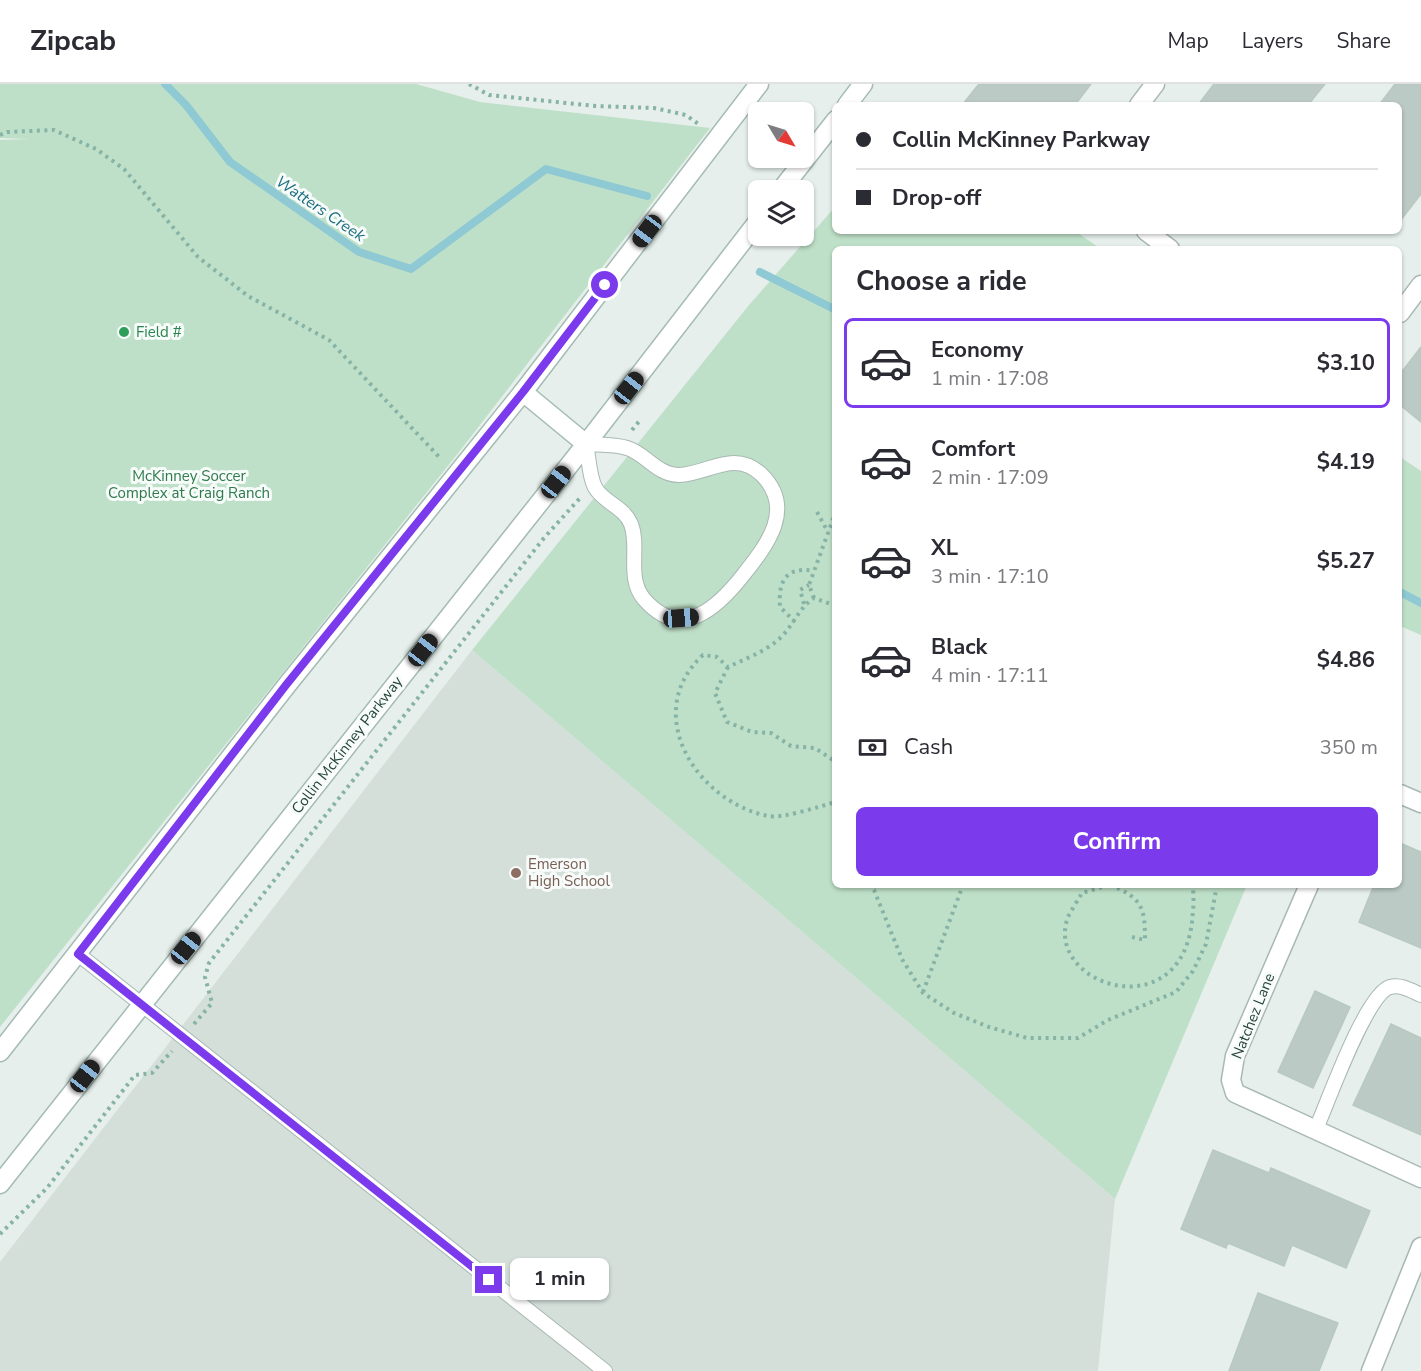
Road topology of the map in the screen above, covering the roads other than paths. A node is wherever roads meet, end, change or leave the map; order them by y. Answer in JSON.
{"nodes":[{"id":1,"x":759,"y":84,"type":"edge"},
{"id":2,"x":863,"y":84,"type":"edge"},
{"id":3,"x":1155,"y":84,"type":"edge"},
{"id":4,"x":849,"y":102,"type":"edge"},
{"id":5,"x":1141,"y":102,"type":"edge"},
{"id":6,"x":832,"y":125,"type":"edge"},
{"id":7,"x":790,"y":180,"type":"edge"},
{"id":8,"x":748,"y":234,"type":"edge"},
{"id":9,"x":1150,"y":234,"type":"edge"},
{"id":10,"x":1166,"y":246,"type":"edge"},
{"id":11,"x":1421,"y":285,"type":"edge"},
{"id":12,"x":1402,"y":309,"type":"edge"},
{"id":13,"x":523,"y":392,"type":"junction"},
{"id":14,"x":586,"y":444,"type":"junction"},
{"id":15,"x":1402,"y":795,"type":"edge"},
{"id":16,"x":1421,"y":803,"type":"edge"},
{"id":17,"x":1308,"y":888,"type":"edge"},
{"id":18,"x":78,"y":954,"type":"junction"},
{"id":19,"x":1421,"y":995,"type":"edge"},
{"id":20,"x":142,"y":1004,"type":"junction"},
{"id":21,"x":0,"y":1052,"type":"edge"},
{"id":22,"x":1316,"y":1129,"type":"junction"},
{"id":23,"x":1421,"y":1178,"type":"edge"},
{"id":24,"x":0,"y":1184,"type":"edge"},
{"id":25,"x":1421,"y":1247,"type":"edge"},
{"id":26,"x":604,"y":1371,"type":"edge"},
{"id":27,"x":1371,"y":1371,"type":"edge"}],
"edges":[{"from":1,"to":13,"type":"street"},
{"from":2,"to":4,"type":"street"},
{"from":3,"to":5,"type":"street"},
{"from":6,"to":7,"type":"street"},
{"from":8,"to":14,"type":"street","name":"Collin McKinney Parkway"},
{"from":9,"to":10,"type":"street"},
{"from":11,"to":12,"type":"street"},
{"from":13,"to":14,"type":"street"},
{"from":13,"to":18,"type":"street"},
{"from":14,"to":14,"type":"lane"},
{"from":14,"to":20,"type":"street","name":"Collin McKinney Parkway"},
{"from":15,"to":16,"type":"street"},
{"from":17,"to":22,"type":"street","name":"Natchez Lane"},
{"from":18,"to":20,"type":"lane"},
{"from":18,"to":21,"type":"street"},
{"from":19,"to":22,"type":"lane"},
{"from":20,"to":24,"type":"street","name":"Collin McKinney Parkway"},
{"from":20,"to":26,"type":"lane"},
{"from":22,"to":23,"type":"street","name":"Natchez Lane"},
{"from":25,"to":27,"type":"street"}]}
